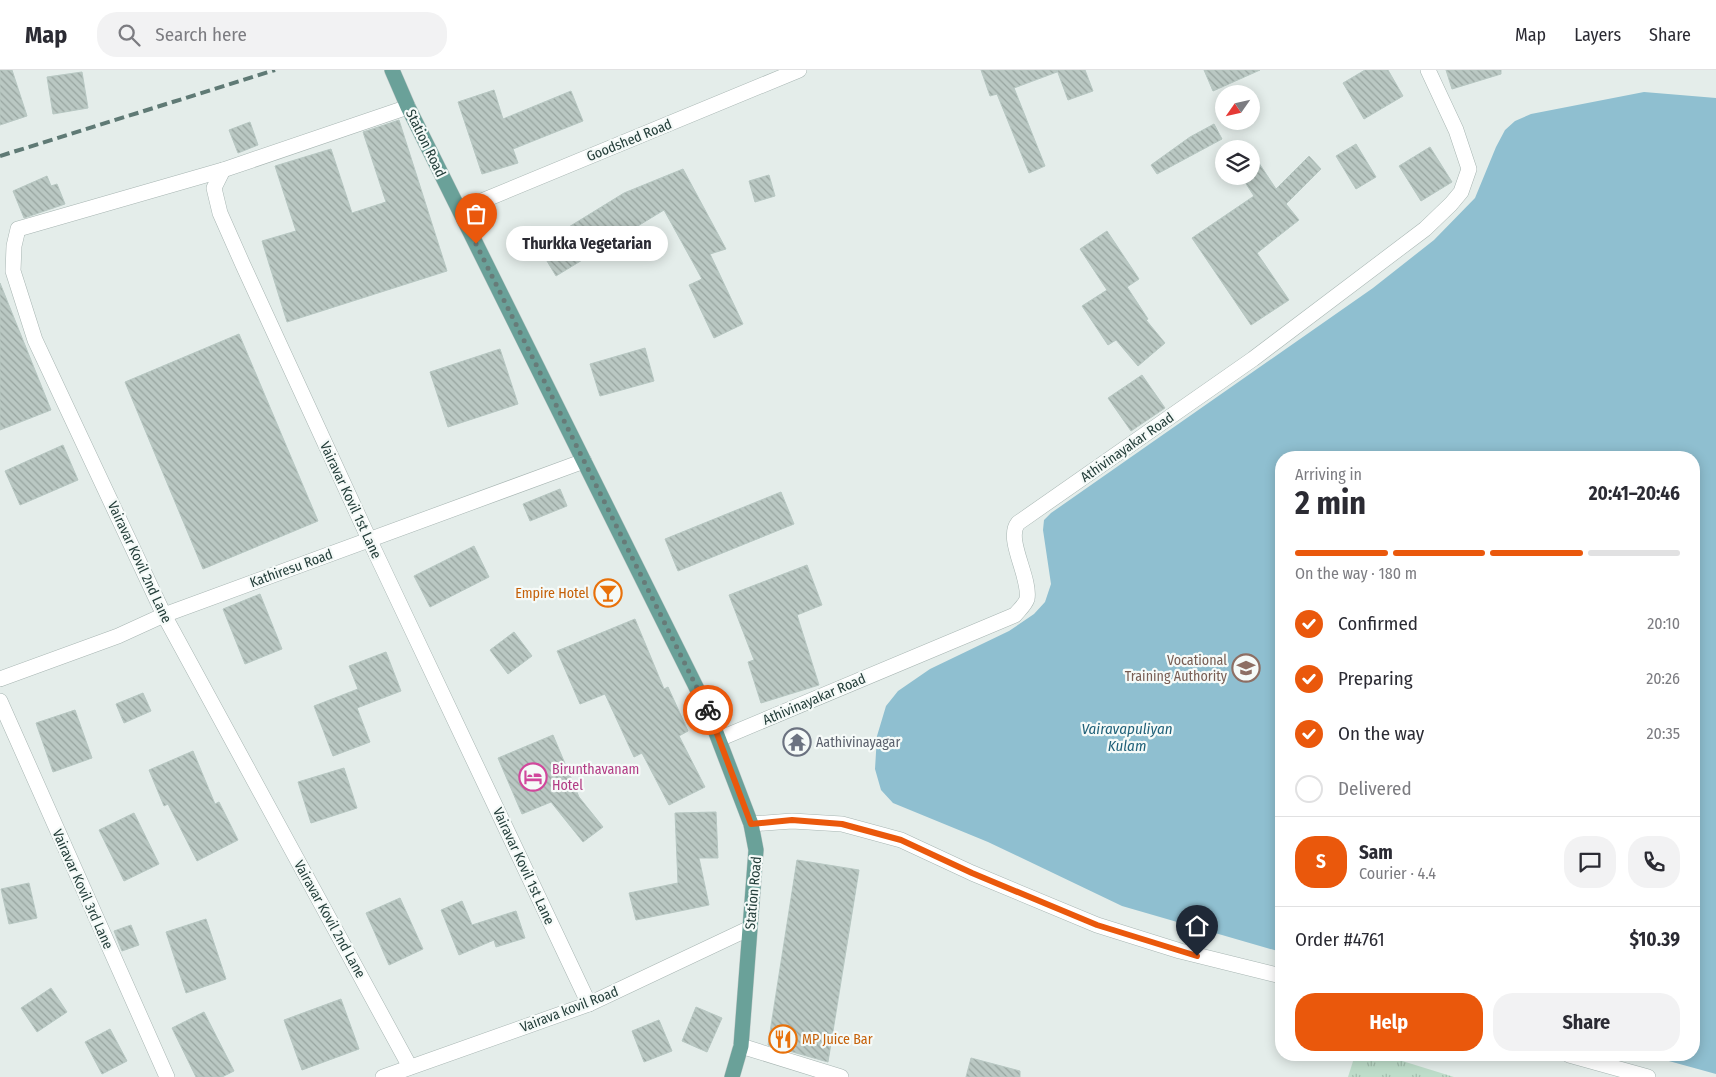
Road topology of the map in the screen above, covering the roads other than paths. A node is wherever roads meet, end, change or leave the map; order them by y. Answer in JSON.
{"nodes":[{"id":1,"x":392,"y":70,"type":"edge"},
{"id":2,"x":799,"y":70,"type":"edge"},
{"id":3,"x":1428,"y":70,"type":"edge"},
{"id":4,"x":408,"y":107,"type":"junction"},
{"id":5,"x":223,"y":170,"type":"junction"},
{"id":6,"x":460,"y":210,"type":"junction"},
{"id":7,"x":584,"y":461,"type":"junction"},
{"id":8,"x":369,"y":539,"type":"junction"},
{"id":9,"x":164,"y":615,"type":"junction"},
{"id":10,"x":0,"y":679,"type":"edge"},
{"id":11,"x":0,"y":701,"type":"edge"},
{"id":12,"x":719,"y":739,"type":"junction"},
{"id":13,"x":751,"y":824,"type":"junction"},
{"id":14,"x":750,"y":928,"type":"junction"},
{"id":15,"x":1275,"y":975,"type":"edge"},
{"id":16,"x":589,"y":1004,"type":"junction"},
{"id":17,"x":741,"y":1046,"type":"junction"},
{"id":18,"x":1591,"y":1061,"type":"edge"},
{"id":19,"x":410,"y":1067,"type":"junction"},
{"id":20,"x":167,"y":1077,"type":"edge"},
{"id":21,"x":383,"y":1077,"type":"edge"},
{"id":22,"x":732,"y":1077,"type":"edge"},
{"id":23,"x":841,"y":1077,"type":"edge"},
{"id":24,"x":1648,"y":1077,"type":"edge"}],
"edges":[{"from":1,"to":4,"type":"main road","name":"Station Road"},
{"from":2,"to":6,"type":"street","name":"Goodshed Road"},
{"from":3,"to":12,"type":"street","name":"Athivinayakar Road"},
{"from":4,"to":5,"type":"street"},
{"from":4,"to":6,"type":"main road","name":"Station Road"},
{"from":5,"to":8,"type":"street","name":"Vairavar Kovil 1st Lane"},
{"from":5,"to":9,"type":"street","name":"Vairavar Kovil 2nd Lane"},
{"from":6,"to":7,"type":"main road","name":"Station Road"},
{"from":7,"to":8,"type":"street","name":"Kathiresu Road"},
{"from":7,"to":12,"type":"main road","name":"Station Road"},
{"from":8,"to":9,"type":"street","name":"Kathiresu Road"},
{"from":8,"to":16,"type":"street","name":"Vairavar Kovil 1st Lane"},
{"from":9,"to":10,"type":"street","name":"Kathiresu Road"},
{"from":9,"to":19,"type":"street","name":"Vairavar Kovil 2nd Lane"},
{"from":11,"to":20,"type":"street","name":"Vairavar Kovil 3rd Lane"},
{"from":12,"to":13,"type":"main road","name":"Station Road"},
{"from":13,"to":14,"type":"main road","name":"Station Road"},
{"from":13,"to":15,"type":"street"},
{"from":14,"to":16,"type":"street","name":"Vairava kovil Road"},
{"from":14,"to":17,"type":"main road","name":"Station Road"},
{"from":16,"to":19,"type":"street","name":"Vairava kovil Road"},
{"from":17,"to":22,"type":"main road","name":"Station Road"},
{"from":17,"to":23,"type":"street"},
{"from":18,"to":24,"type":"street"},
{"from":19,"to":21,"type":"street","name":"Vairava kovil Road"}]}
